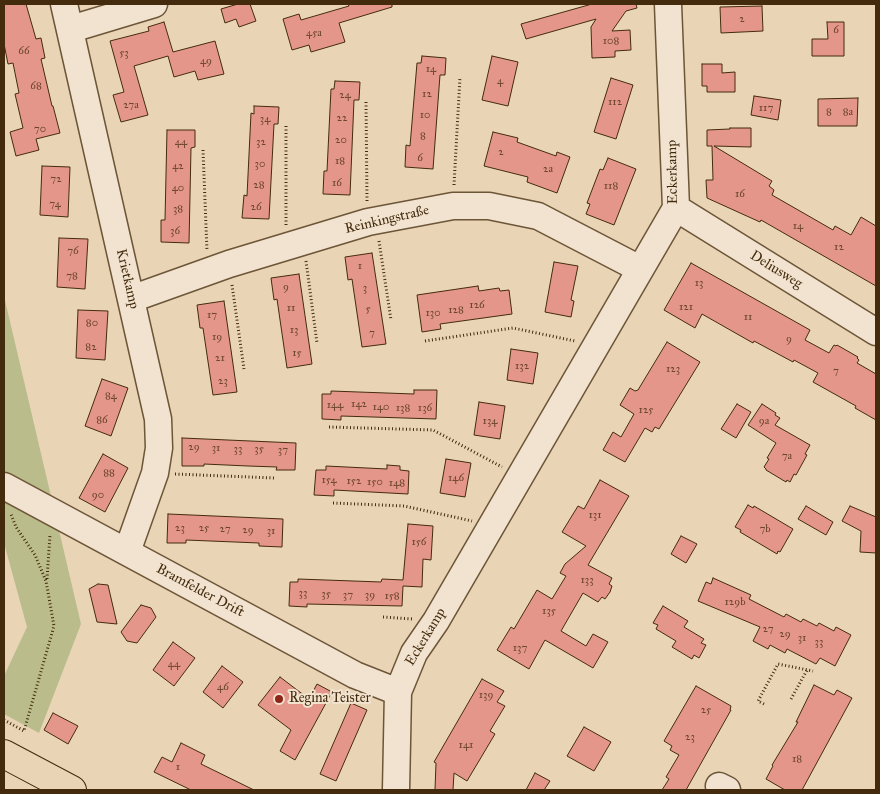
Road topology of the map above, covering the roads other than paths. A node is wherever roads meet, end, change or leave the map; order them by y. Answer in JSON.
{"nodes":[{"id":1,"x":64,"y":4,"type":"edge"},
{"id":2,"x":154,"y":4,"type":"edge"},
{"id":3,"x":668,"y":4,"type":"edge"},
{"id":4,"x":71,"y":29,"type":"junction"},
{"id":5,"x":676,"y":208,"type":"junction"},
{"id":6,"x":640,"y":269,"type":"junction"},
{"id":7,"x":131,"y":299,"type":"junction"},
{"id":8,"x":876,"y":332,"type":"edge"},
{"id":9,"x":4,"y":486,"type":"edge"},
{"id":10,"x":127,"y":552,"type":"junction"},
{"id":11,"x":398,"y":692,"type":"junction"},
{"id":12,"x":4,"y":754,"type":"edge"},
{"id":13,"x":72,"y":790,"type":"edge"},
{"id":14,"x":396,"y":790,"type":"edge"}],
"edges":[{"from":1,"to":4,"type":"street","name":"Krietkamp"},
{"from":2,"to":4,"type":"street"},
{"from":3,"to":5,"type":"street","name":"Eckerkamp"},
{"from":4,"to":7,"type":"street","name":"Krietkamp"},
{"from":5,"to":6,"type":"street","name":"Eckerkamp"},
{"from":5,"to":8,"type":"street","name":"Deliusweg"},
{"from":6,"to":7,"type":"street","name":"Reinkingstraße"},
{"from":6,"to":11,"type":"street","name":"Eckerkamp"},
{"from":7,"to":10,"type":"street","name":"Krietkamp"},
{"from":9,"to":10,"type":"street","name":"Bramfelder Drift"},
{"from":10,"to":11,"type":"street","name":"Bramfelder Drift"},
{"from":11,"to":14,"type":"street","name":"Eckerkamp"},
{"from":12,"to":13,"type":"main road"}]}
